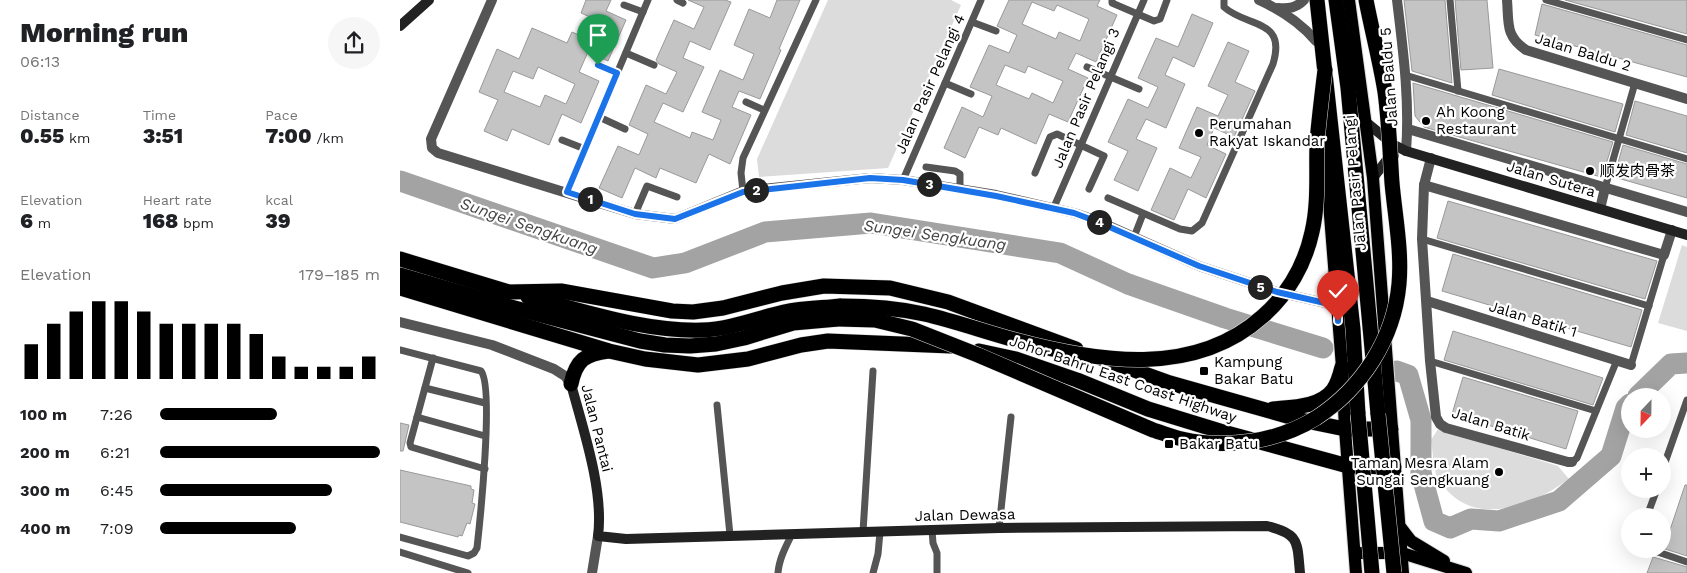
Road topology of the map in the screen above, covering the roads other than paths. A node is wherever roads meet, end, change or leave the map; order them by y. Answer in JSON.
{"nodes":[{"id":1,"x":429,"y":0,"type":"edge"},
{"id":2,"x":492,"y":0,"type":"edge"},
{"id":3,"x":648,"y":0,"type":"edge"},
{"id":4,"x":816,"y":0,"type":"edge"},
{"id":5,"x":981,"y":0,"type":"edge"},
{"id":6,"x":1112,"y":0,"type":"edge"},
{"id":7,"x":1144,"y":0,"type":"edge"},
{"id":8,"x":1167,"y":0,"type":"edge"},
{"id":9,"x":1224,"y":0,"type":"edge"},
{"id":10,"x":1259,"y":0,"type":"edge"},
{"id":11,"x":1304,"y":0,"type":"edge"},
{"id":12,"x":1311,"y":0,"type":"edge"},
{"id":13,"x":1317,"y":0,"type":"edge"},
{"id":14,"x":1336,"y":0,"type":"edge"},
{"id":15,"x":1349,"y":0,"type":"edge"},
{"id":16,"x":1366,"y":0,"type":"edge"},
{"id":17,"x":1397,"y":0,"type":"edge"},
{"id":18,"x":1450,"y":0,"type":"edge"},
{"id":19,"x":1507,"y":0,"type":"edge"},
{"id":20,"x":1546,"y":0,"type":"edge"},
{"id":21,"x":624,"y":5,"type":"dead end"},
{"id":22,"x":1278,"y":8,"type":"junction"},
{"id":23,"x":643,"y":12,"type":"junction"},
{"id":24,"x":1137,"y":15,"type":"junction"},
{"id":25,"x":972,"y":22,"type":"junction"},
{"id":26,"x":400,"y":26,"type":"edge"},
{"id":27,"x":996,"y":31,"type":"dead end"},
{"id":28,"x":1687,"y":40,"type":"edge"},
{"id":29,"x":1316,"y":41,"type":"junction"},
{"id":30,"x":626,"y":53,"type":"junction"},
{"id":31,"x":598,"y":65,"type":"dead end"},
{"id":32,"x":654,"y":65,"type":"dead end"},
{"id":33,"x":1088,"y":67,"type":"dead end"},
{"id":34,"x":1325,"y":70,"type":"junction"},
{"id":35,"x":617,"y":73,"type":"junction"},
{"id":36,"x":1405,"y":75,"type":"junction"},
{"id":37,"x":1110,"y":77,"type":"junction"},
{"id":38,"x":945,"y":83,"type":"junction"},
{"id":39,"x":1635,"y":83,"type":"junction"},
{"id":40,"x":1139,"y":89,"type":"dead end"},
{"id":41,"x":1458,"y":91,"type":"junction"},
{"id":42,"x":971,"y":94,"type":"dead end"},
{"id":43,"x":1687,"y":99,"type":"edge"},
{"id":44,"x":746,"y":102,"type":"dead end"},
{"id":45,"x":764,"y":110,"type":"junction"},
{"id":46,"x":598,"y":117,"type":"junction"},
{"id":47,"x":1367,"y":123,"type":"junction"},
{"id":48,"x":625,"y":129,"type":"dead end"},
{"id":49,"x":1408,"y":129,"type":"junction"},
{"id":50,"x":1619,"y":139,"type":"junction"},
{"id":51,"x":562,"y":140,"type":"dead end"},
{"id":52,"x":1081,"y":145,"type":"junction"},
{"id":53,"x":585,"y":149,"type":"junction"},
{"id":54,"x":1406,"y":151,"type":"junction"},
{"id":55,"x":1430,"y":158,"type":"junction"},
{"id":56,"x":1687,"y":159,"type":"edge"},
{"id":57,"x":926,"y":166,"type":"dead end"},
{"id":58,"x":1035,"y":173,"type":"dead end"},
{"id":59,"x":1373,"y":178,"type":"junction"},
{"id":60,"x":903,"y":180,"type":"junction"},
{"id":61,"x":1424,"y":185,"type":"junction"},
{"id":62,"x":1605,"y":188,"type":"junction"},
{"id":63,"x":1089,"y":189,"type":"dead end"},
{"id":64,"x":960,"y":190,"type":"junction"},
{"id":65,"x":567,"y":192,"type":"junction"},
{"id":66,"x":743,"y":192,"type":"junction"},
{"id":67,"x":677,"y":197,"type":"dead end"},
{"id":68,"x":1108,"y":198,"type":"dead end"},
{"id":69,"x":1054,"y":207,"type":"junction"},
{"id":70,"x":1600,"y":209,"type":"junction"},
{"id":71,"x":1687,"y":212,"type":"edge"},
{"id":72,"x":635,"y":214,"type":"junction"},
{"id":73,"x":1144,"y":214,"type":"junction"},
{"id":74,"x":1672,"y":230,"type":"junction"},
{"id":75,"x":1687,"y":235,"type":"edge"},
{"id":76,"x":1134,"y":237,"type":"junction"},
{"id":77,"x":1422,"y":239,"type":"junction"},
{"id":78,"x":1664,"y":254,"type":"junction"},
{"id":79,"x":400,"y":259,"type":"edge"},
{"id":80,"x":400,"y":275,"type":"edge"},
{"id":81,"x":400,"y":288,"type":"edge"},
{"id":82,"x":890,"y":288,"type":"junction"},
{"id":83,"x":506,"y":299,"type":"junction"},
{"id":84,"x":1427,"y":301,"type":"junction"},
{"id":85,"x":1338,"y":306,"type":"junction"},
{"id":86,"x":1649,"y":306,"type":"junction"},
{"id":87,"x":840,"y":312,"type":"junction"},
{"id":88,"x":400,"y":322,"type":"edge"},
{"id":89,"x":884,"y":344,"type":"junction"},
{"id":90,"x":400,"y":350,"type":"edge"},
{"id":91,"x":609,"y":351,"type":"junction"},
{"id":92,"x":433,"y":358,"type":"junction"},
{"id":93,"x":1617,"y":360,"type":"junction"},
{"id":94,"x":1430,"y":361,"type":"junction"},
{"id":95,"x":1631,"y":364,"type":"joint"},
{"id":96,"x":1342,"y":367,"type":"junction"},
{"id":97,"x":873,"y":371,"type":"dead end"},
{"id":98,"x":571,"y":384,"type":"junction"},
{"id":99,"x":425,"y":388,"type":"junction"},
{"id":100,"x":1687,"y":400,"type":"edge"},
{"id":101,"x":485,"y":403,"type":"junction"},
{"id":102,"x":717,"y":405,"type":"dead end"},
{"id":103,"x":1262,"y":410,"type":"junction"},
{"id":104,"x":1596,"y":411,"type":"junction"},
{"id":105,"x":417,"y":417,"type":"junction"},
{"id":106,"x":1011,"y":417,"type":"dead end"},
{"id":107,"x":1345,"y":429,"type":"junction"},
{"id":108,"x":1391,"y":429,"type":"junction"},
{"id":109,"x":485,"y":436,"type":"junction"},
{"id":110,"x":1670,"y":448,"type":"edge"},
{"id":111,"x":1572,"y":462,"type":"joint"},
{"id":112,"x":1348,"y":466,"type":"junction"},
{"id":113,"x":1394,"y":467,"type":"junction"},
{"id":114,"x":485,"y":469,"type":"junction"},
{"id":115,"x":1400,"y":525,"type":"junction"},
{"id":116,"x":999,"y":528,"type":"junction"},
{"id":117,"x":932,"y":530,"type":"junction"},
{"id":118,"x":863,"y":532,"type":"junction"},
{"id":119,"x":880,"y":532,"type":"junction"},
{"id":120,"x":792,"y":534,"type":"junction"},
{"id":121,"x":730,"y":535,"type":"junction"},
{"id":122,"x":598,"y":536,"type":"junction"},
{"id":123,"x":400,"y":537,"type":"edge"},
{"id":124,"x":400,"y":552,"type":"edge"},
{"id":125,"x":1354,"y":552,"type":"junction"},
{"id":126,"x":1402,"y":553,"type":"junction"},
{"id":127,"x":1671,"y":557,"type":"edge"},
{"id":128,"x":1687,"y":562,"type":"edge"},
{"id":129,"x":468,"y":573,"type":"edge"},
{"id":130,"x":592,"y":573,"type":"edge"},
{"id":131,"x":778,"y":573,"type":"edge"},
{"id":132,"x":873,"y":573,"type":"edge"},
{"id":133,"x":937,"y":573,"type":"edge"},
{"id":134,"x":1300,"y":573,"type":"edge"},
{"id":135,"x":1356,"y":573,"type":"edge"},
{"id":136,"x":1372,"y":573,"type":"edge"},
{"id":137,"x":1394,"y":573,"type":"edge"},
{"id":138,"x":1403,"y":573,"type":"edge"},
{"id":139,"x":1466,"y":573,"type":"edge"}],
"edges":[{"from":1,"to":26,"type":"street"},
{"from":2,"to":65,"type":"street"},
{"from":3,"to":23,"type":"lane"},
{"from":4,"to":45,"type":"lane"},
{"from":5,"to":25,"type":"lane","name":"Jalan Pasir Pelangi 4"},
{"from":6,"to":24,"type":"lane"},
{"from":7,"to":24,"type":"lane","name":"Jalan Pasir Pelangi 3"},
{"from":8,"to":24,"type":"lane"},
{"from":9,"to":73,"type":"lane"},
{"from":10,"to":22,"type":"street"},
{"from":11,"to":22,"type":"street"},
{"from":12,"to":29,"type":"main road","name":"Jalan Pasir Pelangi"},
{"from":13,"to":34,"type":"highway"},
{"from":14,"to":137,"type":"highway","bridge":true},
{"from":15,"to":47,"type":"main road","name":"Jalan Pasir Pelangi"},
{"from":16,"to":87,"type":"highway","bridge":true},
{"from":17,"to":36,"type":"street","name":"Jalan Baldu 5"},
{"from":18,"to":41,"type":"lane"},
{"from":19,"to":39,"type":"street","name":"Jalan Baldu 2"},
{"from":20,"to":28,"type":"lane"},
{"from":21,"to":23,"type":"lane"},
{"from":22,"to":29,"type":"street"},
{"from":23,"to":30,"type":"lane"},
{"from":24,"to":37,"type":"lane","name":"Jalan Pasir Pelangi 3"},
{"from":25,"to":27,"type":"lane"},
{"from":25,"to":38,"type":"lane","name":"Jalan Pasir Pelangi 4"},
{"from":29,"to":85,"type":"main road","name":"Jalan Pasir Pelangi"},
{"from":30,"to":32,"type":"lane"},
{"from":30,"to":35,"type":"lane"},
{"from":31,"to":35,"type":"lane"},
{"from":33,"to":37,"type":"lane"},
{"from":34,"to":87,"type":"highway","bridge":true},
{"from":34,"to":136,"type":"highway","bridge":true},
{"from":35,"to":46,"type":"lane"},
{"from":36,"to":41,"type":"lane"},
{"from":36,"to":49,"type":"street","name":"Jalan Baldu 5"},
{"from":37,"to":40,"type":"lane"},
{"from":37,"to":52,"type":"lane","name":"Jalan Pasir Pelangi 3"},
{"from":38,"to":42,"type":"lane"},
{"from":38,"to":60,"type":"lane","name":"Jalan Pasir Pelangi 4"},
{"from":39,"to":43,"type":"street","name":"Jalan Baldu 2"},
{"from":39,"to":50,"type":"lane"},
{"from":41,"to":50,"type":"lane"},
{"from":44,"to":45,"type":"lane"},
{"from":45,"to":66,"type":"lane"},
{"from":46,"to":48,"type":"lane"},
{"from":46,"to":53,"type":"lane"},
{"from":47,"to":54,"type":"street","name":"Jalan Sutera"},
{"from":47,"to":59,"type":"main road","name":"Jalan Pasir Pelangi"},
{"from":49,"to":54,"type":"street","name":"Jalan Baldu 5"},
{"from":49,"to":62,"type":"street"},
{"from":50,"to":56,"type":"lane"},
{"from":50,"to":62,"type":"lane"},
{"from":51,"to":53,"type":"lane"},
{"from":52,"to":58,"type":"lane"},
{"from":52,"to":63,"type":"lane"},
{"from":52,"to":69,"type":"lane","name":"Jalan Pasir Pelangi 3"},
{"from":53,"to":65,"type":"lane"},
{"from":54,"to":55,"type":"street","name":"Jalan Sutera"},
{"from":54,"to":59,"type":"street"},
{"from":55,"to":61,"type":"street","name":"Jalan Batik"},
{"from":55,"to":70,"type":"street","name":"Jalan Sutera"},
{"from":57,"to":64,"type":"lane"},
{"from":59,"to":108,"type":"main road","name":"Jalan Pasir Pelangi","bridge":true},
{"from":60,"to":64,"type":"street"},
{"from":60,"to":66,"type":"street"},
{"from":61,"to":77,"type":"street","name":"Jalan Batik"},
{"from":61,"to":78,"type":"street"},
{"from":62,"to":70,"type":"street"},
{"from":62,"to":71,"type":"street"},
{"from":64,"to":69,"type":"street"},
{"from":65,"to":72,"type":"street"},
{"from":66,"to":72,"type":"street"},
{"from":67,"to":72,"type":"lane"},
{"from":68,"to":73,"type":"lane"},
{"from":69,"to":76,"type":"street"},
{"from":70,"to":74,"type":"street","name":"Jalan Sutera"},
{"from":73,"to":76,"type":"lane"},
{"from":74,"to":75,"type":"street","name":"Jalan Sutera"},
{"from":74,"to":78,"type":"street"},
{"from":76,"to":85,"type":"street"},
{"from":77,"to":84,"type":"street","name":"Jalan Batik"},
{"from":77,"to":86,"type":"lane"},
{"from":78,"to":86,"type":"lane"},
{"from":79,"to":83,"type":"highway","name":"Johor Bahru East Coast Highway"},
{"from":80,"to":83,"type":"highway","name":"Johor Bahru East Coast Highway"},
{"from":81,"to":91,"type":"highway","name":"Johor Bahru East Coast Highway"},
{"from":82,"to":83,"type":"highway","name":"Johor Bahru East Coast Highway"},
{"from":82,"to":89,"type":"highway"},
{"from":82,"to":103,"type":"highway","name":"Johor Bahru East Coast Highway"},
{"from":83,"to":87,"type":"highway"},
{"from":84,"to":93,"type":"street","name":"Jalan Batik 1"},
{"from":84,"to":94,"type":"street","name":"Jalan Batik"},
{"from":85,"to":96,"type":"main road","name":"Jalan Pasir Pelangi"},
{"from":86,"to":95,"type":"lane"},
{"from":88,"to":98,"type":"street","name":"Jalan Pantai"},
{"from":89,"to":91,"type":"highway","name":"Johor Bahru East Coast Highway"},
{"from":89,"to":112,"type":"highway","name":"Johor Bahru East Coast Highway"},
{"from":90,"to":92,"type":"lane"},
{"from":91,"to":98,"type":"highway"},
{"from":92,"to":99,"type":"lane"},
{"from":92,"to":101,"type":"lane"},
{"from":93,"to":95,"type":"street","name":"Jalan Batik 1"},
{"from":93,"to":104,"type":"lane","name":"Jalan Batik"},
{"from":94,"to":104,"type":"lane"},
{"from":94,"to":111,"type":"street","name":"Jalan Batik"},
{"from":96,"to":103,"type":"highway"},
{"from":96,"to":107,"type":"main road","name":"Jalan Pasir Pelangi"},
{"from":97,"to":118,"type":"lane"},
{"from":98,"to":122,"type":"street","name":"Jalan Pantai"},
{"from":99,"to":101,"type":"lane"},
{"from":99,"to":105,"type":"lane"},
{"from":100,"to":110,"type":"lane"},
{"from":101,"to":109,"type":"lane"},
{"from":102,"to":121,"type":"lane"},
{"from":103,"to":107,"type":"highway","name":"Johor Bahru East Coast Highway"},
{"from":104,"to":111,"type":"lane","name":"Jalan Batik"},
{"from":105,"to":109,"type":"lane"},
{"from":105,"to":114,"type":"lane"},
{"from":106,"to":116,"type":"lane"},
{"from":107,"to":108,"type":"highway","name":"Johor Bahru East Coast Highway"},
{"from":107,"to":112,"type":"main road","name":"Jalan Pasir Pelangi"},
{"from":108,"to":113,"type":"main road","name":"Jalan Pasir Pelangi"},
{"from":109,"to":114,"type":"lane"},
{"from":112,"to":113,"type":"highway","name":"Johor Bahru East Coast Highway"},
{"from":112,"to":125,"type":"main road","name":"Jalan Pasir Pelangi"},
{"from":113,"to":115,"type":"main road","name":"Jalan Pasir Pelangi"},
{"from":114,"to":123,"type":"lane"},
{"from":115,"to":126,"type":"main road","name":"Jalan Pasir Pelangi"},
{"from":115,"to":139,"type":"main road"},
{"from":116,"to":117,"type":"street","name":"Jalan Dewasa"},
{"from":116,"to":134,"type":"street","name":"Jalan Dewasa"},
{"from":117,"to":119,"type":"street","name":"Jalan Dewasa"},
{"from":117,"to":133,"type":"lane"},
{"from":118,"to":119,"type":"street","name":"Jalan Dewasa"},
{"from":118,"to":120,"type":"street","name":"Jalan Dewasa"},
{"from":119,"to":132,"type":"lane"},
{"from":120,"to":121,"type":"street","name":"Jalan Dewasa"},
{"from":120,"to":131,"type":"lane"},
{"from":121,"to":122,"type":"street","name":"Jalan Dewasa"},
{"from":122,"to":130,"type":"street","name":"Jalan Pantai"},
{"from":124,"to":129,"type":"lane"},
{"from":125,"to":126,"type":"main road"},
{"from":125,"to":135,"type":"main road","name":"Jalan Pasir Pelangi"},
{"from":126,"to":138,"type":"main road","name":"Jalan Pasir Pelangi"},
{"from":126,"to":139,"type":"main road"},
{"from":127,"to":128,"type":"lane"}]}
